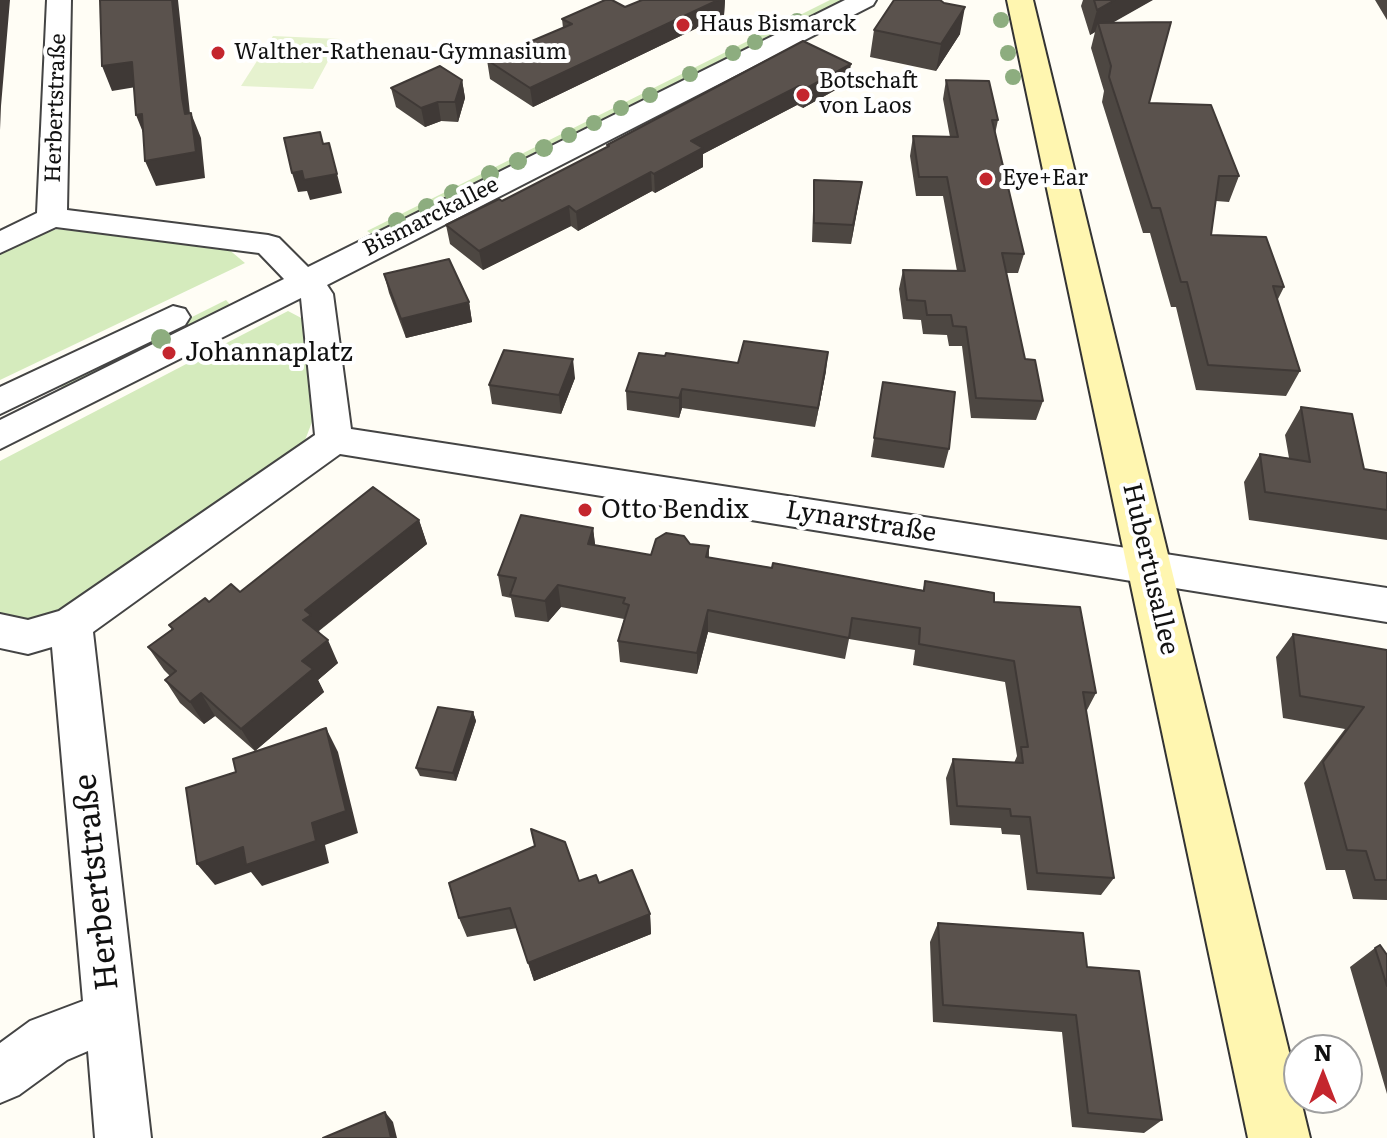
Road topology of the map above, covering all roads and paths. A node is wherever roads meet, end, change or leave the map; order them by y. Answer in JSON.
{"nodes":[{"id":1,"x":59,"y":0,"type":"edge"},
{"id":2,"x":815,"y":0,"type":"edge"},
{"id":3,"x":864,"y":0,"type":"edge"},
{"id":4,"x":1020,"y":0,"type":"edge"},
{"id":5,"x":380,"y":215,"type":"dead end"},
{"id":6,"x":52,"y":217,"type":"junction"},
{"id":7,"x":337,"y":235,"type":"dead end"},
{"id":8,"x":0,"y":243,"type":"edge"},
{"id":9,"x":295,"y":271,"type":"junction"},
{"id":10,"x":0,"y":402,"type":"edge"},
{"id":11,"x":0,"y":436,"type":"edge"},
{"id":12,"x":334,"y":440,"type":"junction"},
{"id":13,"x":1150,"y":568,"type":"junction"},
{"id":14,"x":1387,"y":605,"type":"edge"},
{"id":15,"x":71,"y":625,"type":"junction"},
{"id":16,"x":0,"y":631,"type":"edge"},
{"id":17,"x":111,"y":1016,"type":"junction"},
{"id":18,"x":0,"y":1076,"type":"edge"},
{"id":19,"x":123,"y":1138,"type":"edge"},
{"id":20,"x":1279,"y":1138,"type":"edge"}],
"edges":[{"from":1,"to":6,"type":"street","name":"Herbertstraße"},
{"from":2,"to":5,"type":"street","name":"Bismarckallee"},
{"from":3,"to":9,"type":"street","name":"Bismarckallee"},
{"from":4,"to":13,"type":"main road","name":"Hubertusallee"},
{"from":6,"to":8,"type":"street"},
{"from":6,"to":9,"type":"street"},
{"from":7,"to":9,"type":"street","name":"Bismarckallee"},
{"from":9,"to":10,"type":"street","name":"Bismarckallee"},
{"from":9,"to":11,"type":"street","name":"Bismarckallee"},
{"from":9,"to":12,"type":"street"},
{"from":12,"to":13,"type":"street","name":"Lynarstraße"},
{"from":12,"to":15,"type":"street"},
{"from":13,"to":14,"type":"street","name":"Lynarstraße"},
{"from":13,"to":20,"type":"main road","name":"Hubertusallee"},
{"from":15,"to":16,"type":"street"},
{"from":15,"to":17,"type":"street","name":"Herbertstraße"},
{"from":17,"to":18,"type":"street"},
{"from":17,"to":19,"type":"street","name":"Herbertstraße"}]}
